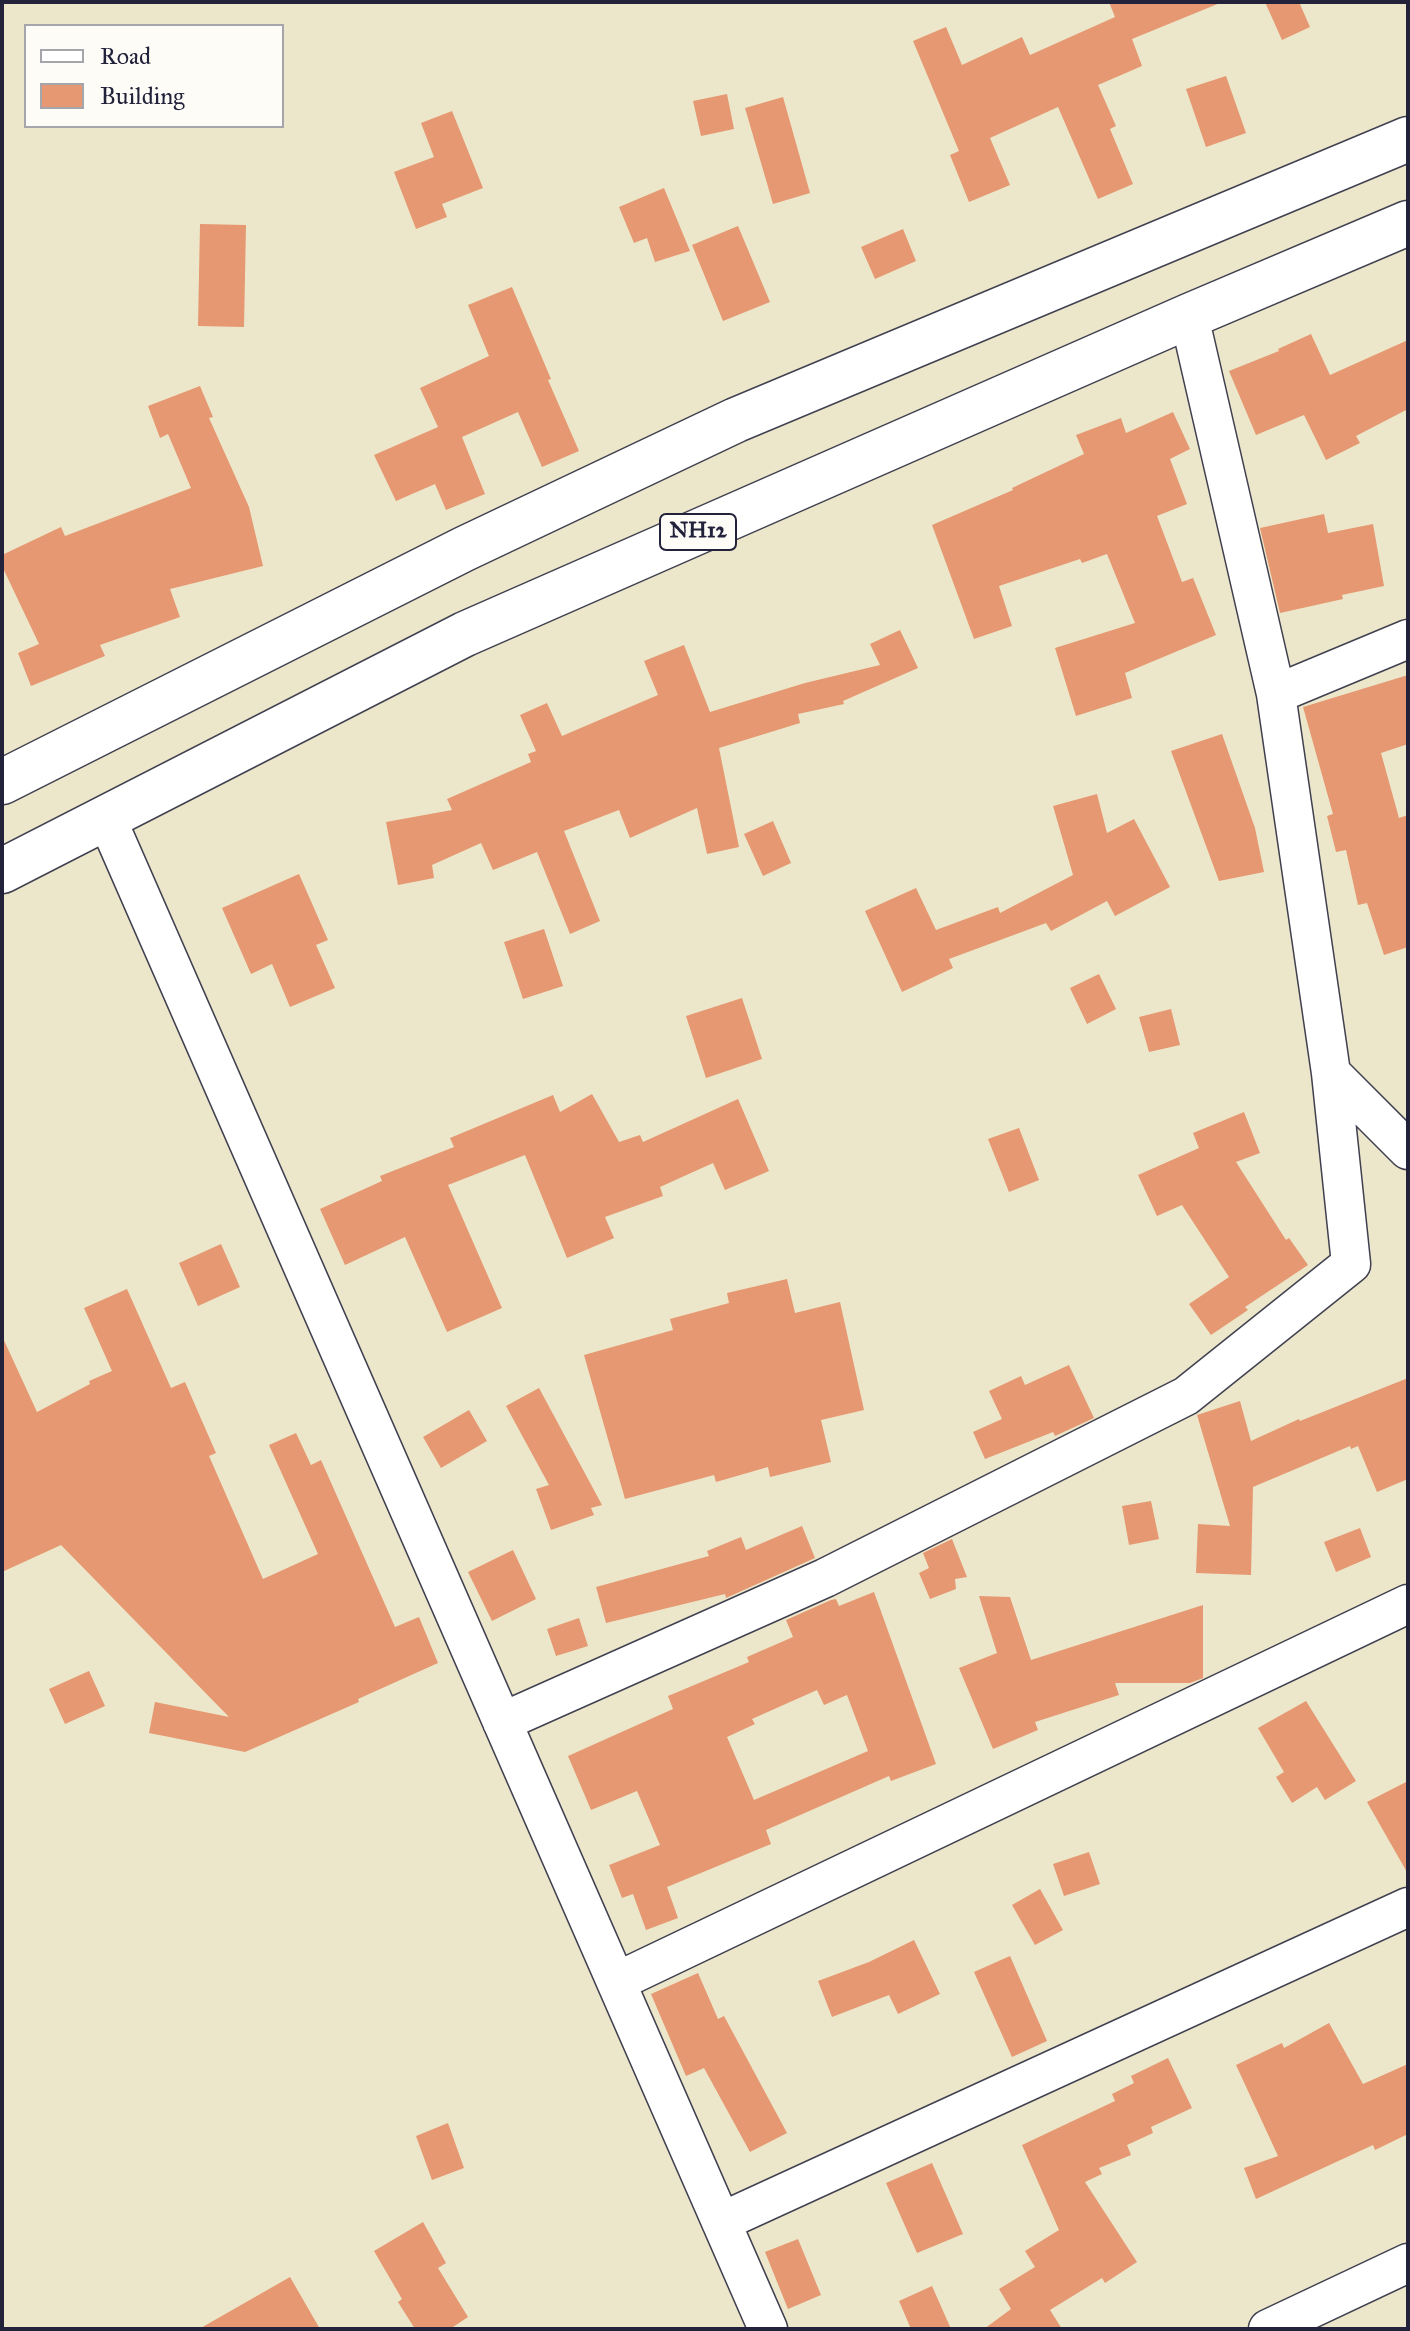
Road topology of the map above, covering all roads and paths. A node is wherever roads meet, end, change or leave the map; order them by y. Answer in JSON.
{"nodes":[{"id":1,"x":1408,"y":139,"type":"edge"},
{"id":2,"x":1408,"y":223,"type":"edge"},
{"id":3,"x":1189,"y":316,"type":"junction"},
{"id":4,"x":1408,"y":639,"type":"edge"},
{"id":5,"x":1276,"y":694,"type":"junction"},
{"id":6,"x":2,"y":782,"type":"edge"},
{"id":7,"x":106,"y":817,"type":"junction"},
{"id":8,"x":2,"y":871,"type":"edge"},
{"id":9,"x":1331,"y":1073,"type":"junction"},
{"id":10,"x":1408,"y":1150,"type":"edge"},
{"id":11,"x":1408,"y":1604,"type":"edge"},
{"id":12,"x":502,"y":1722,"type":"junction"},
{"id":13,"x":1408,"y":1907,"type":"edge"},
{"id":14,"x":616,"y":1982,"type":"junction"},
{"id":15,"x":721,"y":2222,"type":"junction"},
{"id":16,"x":1408,"y":2263,"type":"edge"},
{"id":17,"x":768,"y":2329,"type":"edge"},
{"id":18,"x":1268,"y":2329,"type":"edge"}],
"edges":[{"from":1,"to":6,"type":"highway"},
{"from":2,"to":3,"type":"highway","number":"NH12"},
{"from":3,"to":5,"type":"street"},
{"from":3,"to":7,"type":"highway","number":"NH12"},
{"from":4,"to":5,"type":"street"},
{"from":5,"to":9,"type":"street"},
{"from":7,"to":8,"type":"highway","number":"NH12"},
{"from":7,"to":12,"type":"street"},
{"from":9,"to":10,"type":"street"},
{"from":9,"to":12,"type":"street"},
{"from":11,"to":14,"type":"street"},
{"from":12,"to":14,"type":"street"},
{"from":13,"to":15,"type":"street"},
{"from":14,"to":15,"type":"street"},
{"from":15,"to":17,"type":"street"},
{"from":16,"to":18,"type":"street"}]}
